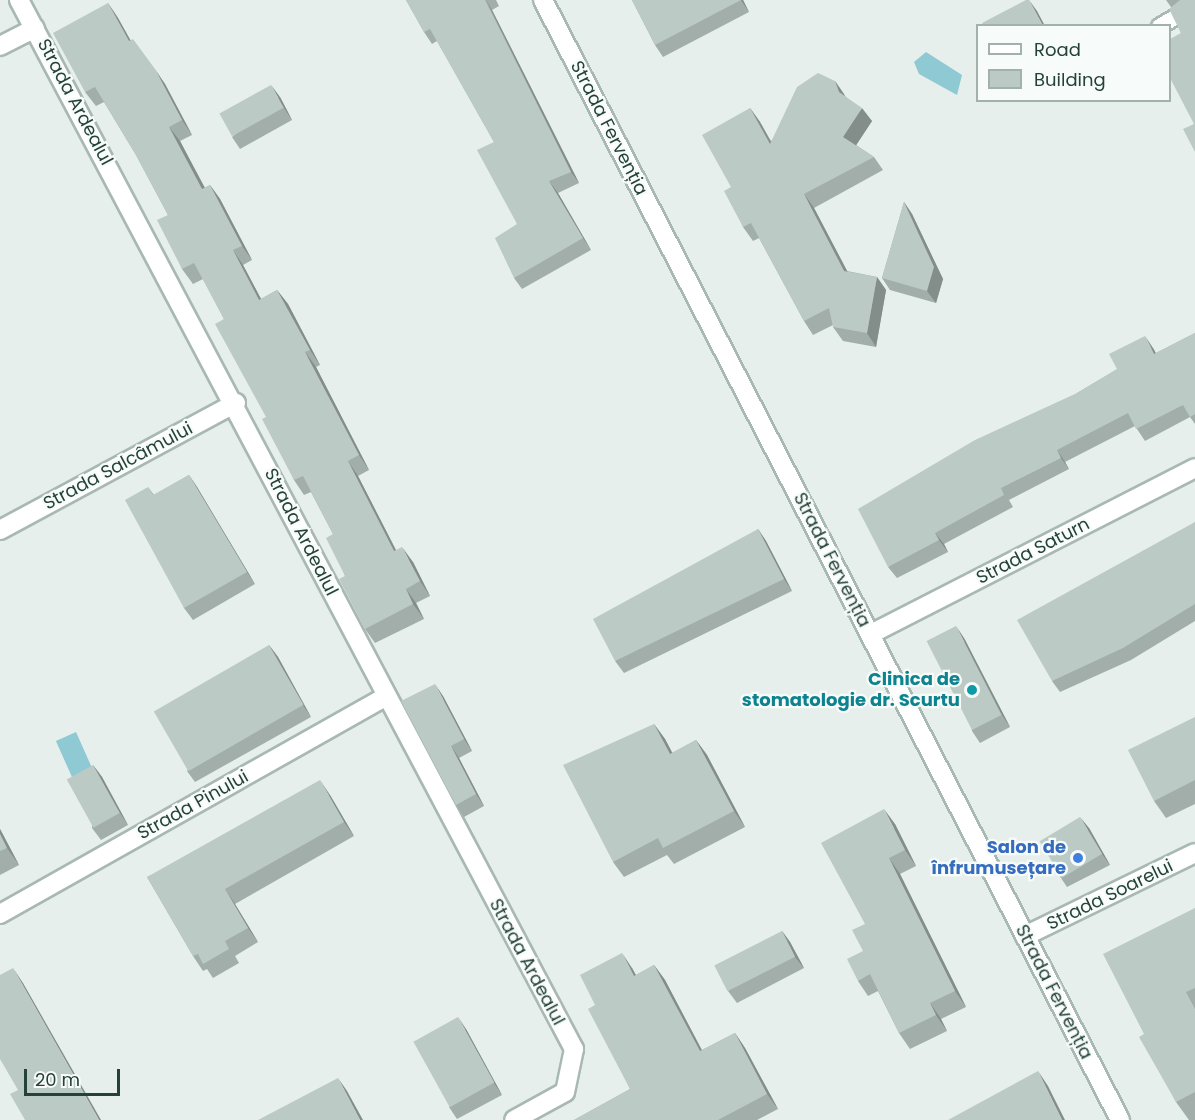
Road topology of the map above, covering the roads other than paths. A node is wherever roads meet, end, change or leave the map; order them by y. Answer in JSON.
{"nodes":[{"id":1,"x":19,"y":0,"type":"edge"},
{"id":2,"x":543,"y":0,"type":"edge"},
{"id":3,"x":1195,"y":5,"type":"edge"},
{"id":4,"x":1162,"y":24,"type":"edge"},
{"id":5,"x":35,"y":28,"type":"junction"},
{"id":6,"x":0,"y":46,"type":"edge"},
{"id":7,"x":236,"y":403,"type":"junction"},
{"id":8,"x":1195,"y":468,"type":"edge"},
{"id":9,"x":0,"y":530,"type":"edge"},
{"id":10,"x":871,"y":634,"type":"junction"},
{"id":11,"x":385,"y":697,"type":"junction"},
{"id":12,"x":1195,"y":853,"type":"edge"},
{"id":13,"x":0,"y":914,"type":"edge"},
{"id":14,"x":1025,"y":936,"type":"junction"},
{"id":15,"x":514,"y":1120,"type":"edge"},
{"id":16,"x":1120,"y":1120,"type":"edge"}],
"edges":[{"from":1,"to":5,"type":"street","name":"Strada Ardealul"},
{"from":2,"to":10,"type":"street","name":"Strada Fervenția"},
{"from":3,"to":4,"type":"lane"},
{"from":5,"to":6,"type":"street"},
{"from":5,"to":7,"type":"street","name":"Strada Ardealul"},
{"from":7,"to":9,"type":"street","name":"Strada Salcâmului"},
{"from":7,"to":11,"type":"street","name":"Strada Ardealul"},
{"from":8,"to":10,"type":"street","name":"Strada Saturn"},
{"from":10,"to":14,"type":"street","name":"Strada Fervenția"},
{"from":11,"to":13,"type":"street","name":"Strada Pinului"},
{"from":11,"to":15,"type":"street","name":"Strada Ardealul"},
{"from":12,"to":14,"type":"street","name":"Strada Soarelui"},
{"from":14,"to":16,"type":"street","name":"Strada Fervenția"}]}
